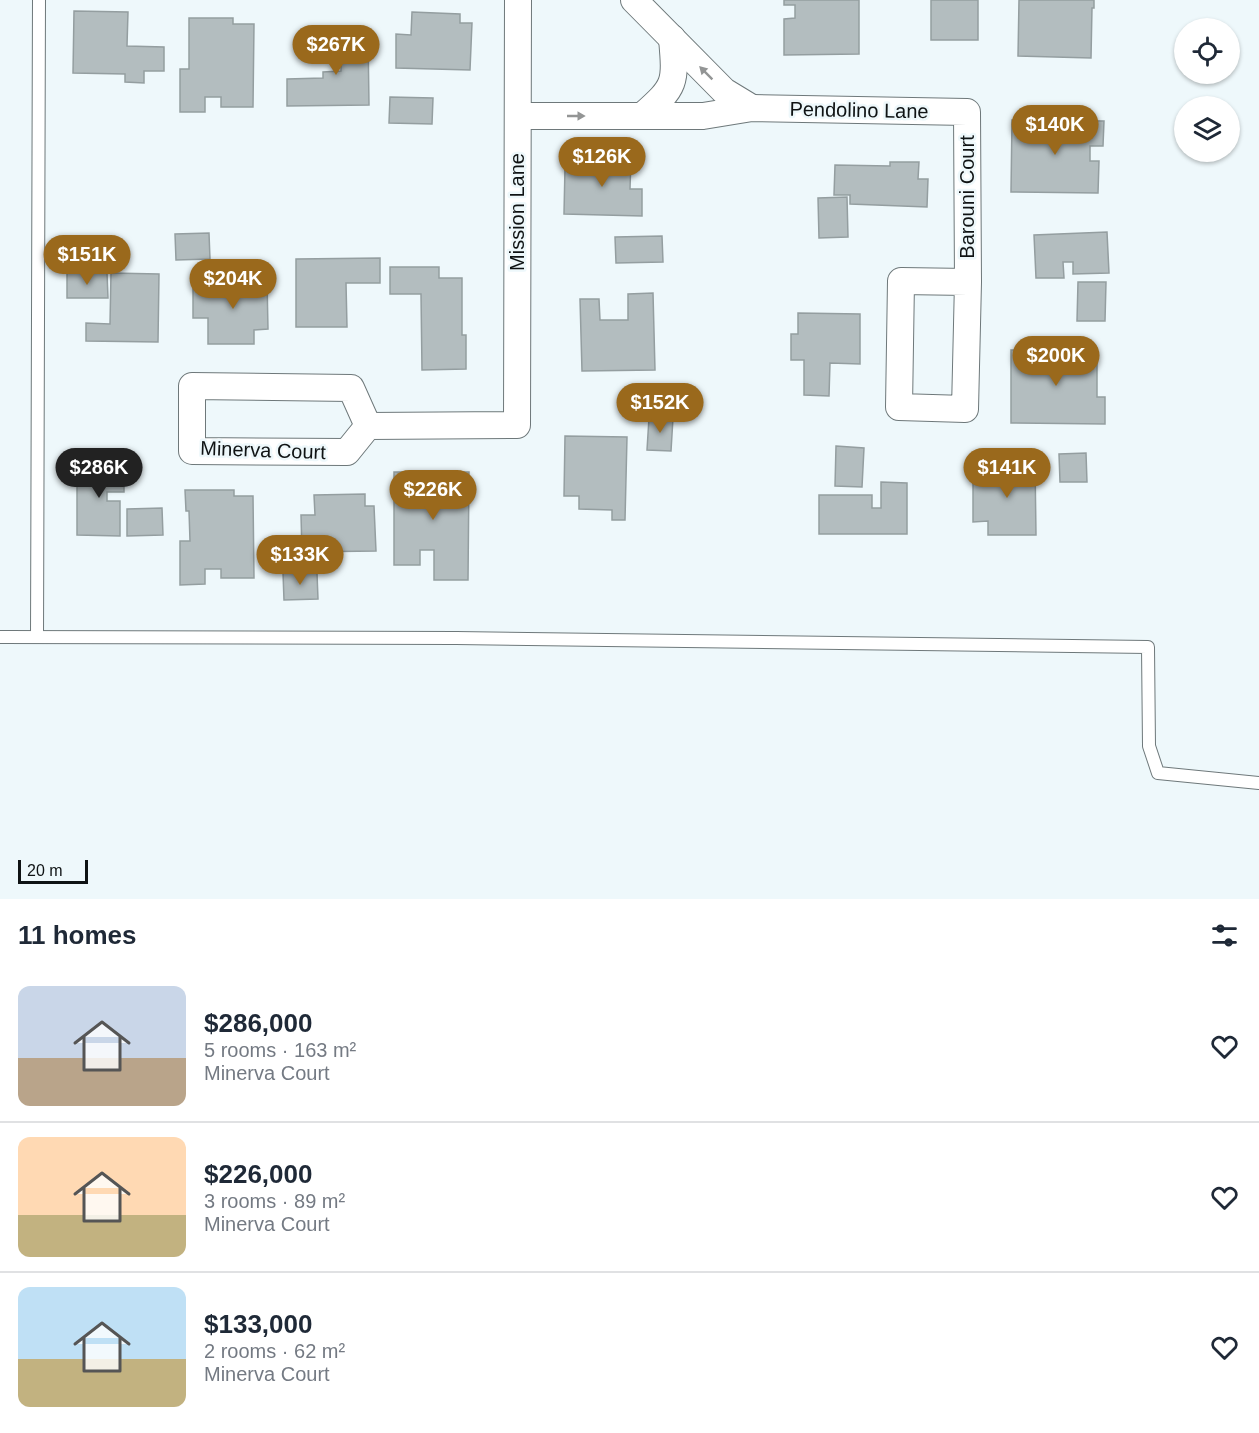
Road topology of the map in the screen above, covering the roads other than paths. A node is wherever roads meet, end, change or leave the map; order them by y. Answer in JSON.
{"nodes":[{"id":1,"x":39,"y":0,"type":"edge"},
{"id":2,"x":518,"y":0,"type":"edge"},
{"id":3,"x":634,"y":0,"type":"edge"},
{"id":4,"x":672,"y":38,"type":"junction"},
{"id":5,"x":752,"y":108,"type":"junction"},
{"id":6,"x":967,"y":112,"type":"joint"},
{"id":7,"x":518,"y":116,"type":"junction"},
{"id":8,"x":642,"y":116,"type":"junction"},
{"id":9,"x":968,"y":282,"type":"junction"},
{"id":10,"x":368,"y":426,"type":"junction"},
{"id":11,"x":0,"y":637,"type":"edge"},
{"id":12,"x":37,"y":637,"type":"junction"},
{"id":13,"x":1259,"y":783,"type":"edge"}],
"edges":[{"from":1,"to":12,"type":"lane"},
{"from":2,"to":7,"type":"street","name":"Mission Lane"},
{"from":3,"to":4,"type":"street"},
{"from":5,"to":4,"type":"street","one_way":true},
{"from":4,"to":8,"type":"street"},
{"from":5,"to":6,"type":"street","name":"Pendolino Lane"},
{"from":5,"to":8,"type":"street","name":"Pendolino Lane"},
{"from":6,"to":9,"type":"street","name":"Barouni Court"},
{"from":7,"to":8,"type":"street","name":"Pendolino Lane","one_way":true},
{"from":7,"to":10,"type":"street","name":"Mission Lane"},
{"from":9,"to":9,"type":"street","name":"Barouni Court"},
{"from":10,"to":10,"type":"street","name":"Minerva Court"},
{"from":11,"to":12,"type":"lane"},
{"from":12,"to":13,"type":"lane"}]}
